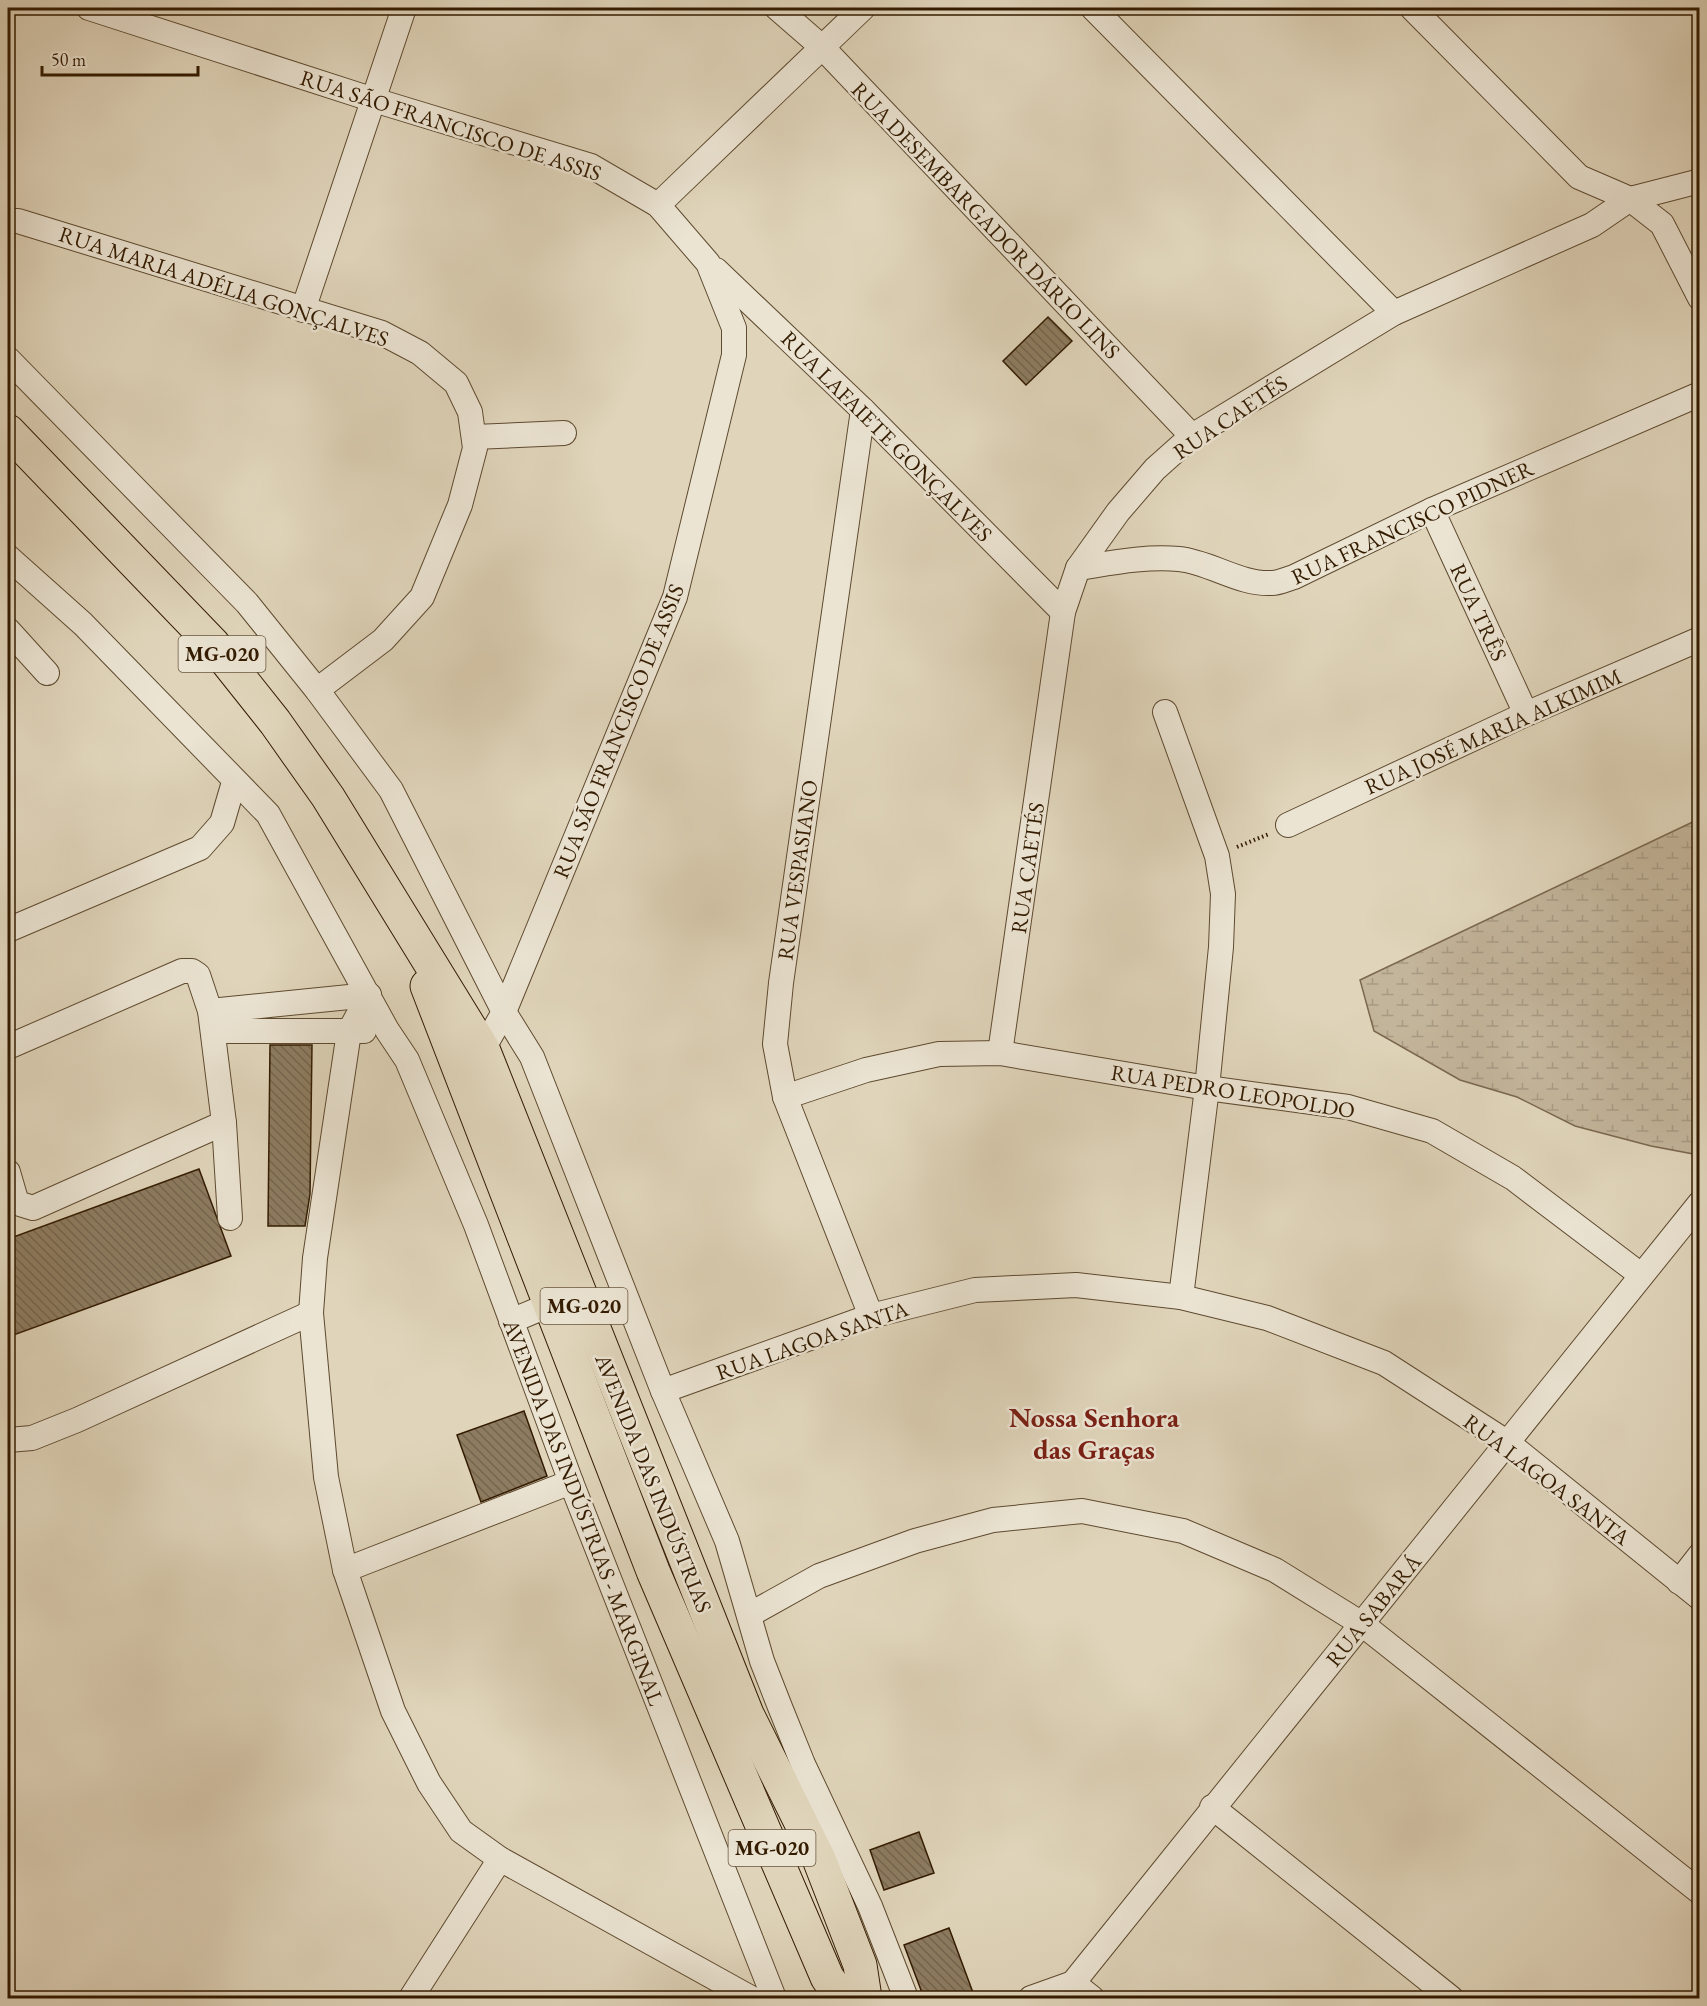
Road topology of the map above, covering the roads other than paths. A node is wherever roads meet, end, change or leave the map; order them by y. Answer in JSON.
{"nodes":[{"id":1,"x":89,"y":8,"type":"edge"},
{"id":2,"x":405,"y":8,"type":"edge"},
{"id":3,"x":777,"y":8,"type":"edge"},
{"id":4,"x":863,"y":8,"type":"edge"},
{"id":5,"x":1093,"y":8,"type":"edge"},
{"id":6,"x":1412,"y":8,"type":"edge"},
{"id":7,"x":823,"y":48,"type":"junction"},
{"id":8,"x":374,"y":100,"type":"junction"},
{"id":9,"x":1700,"y":181,"type":"edge"},
{"id":10,"x":1630,"y":199,"type":"junction"},
{"id":11,"x":658,"y":205,"type":"junction"},
{"id":12,"x":8,"y":221,"type":"edge"},
{"id":13,"x":708,"y":263,"type":"junction"},
{"id":14,"x":1700,"y":298,"type":"edge"},
{"id":15,"x":303,"y":310,"type":"junction"},
{"id":16,"x":1394,"y":313,"type":"junction"},
{"id":17,"x":8,"y":359,"type":"edge"},
{"id":18,"x":1700,"y":394,"type":"edge"},
{"id":19,"x":863,"y":410,"type":"junction"},
{"id":20,"x":8,"y":431,"type":"edge"},
{"id":21,"x":564,"y":433,"type":"dead end"},
{"id":22,"x":1192,"y":436,"type":"junction"},
{"id":23,"x":474,"y":437,"type":"junction"},
{"id":24,"x":1432,"y":510,"type":"junction"},
{"id":25,"x":8,"y":557,"type":"edge"},
{"id":26,"x":1078,"y":567,"type":"junction"},
{"id":27,"x":1063,"y":612,"type":"junction"},
{"id":28,"x":8,"y":630,"type":"edge"},
{"id":29,"x":1700,"y":639,"type":"edge"},
{"id":30,"x":47,"y":673,"type":"dead end"},
{"id":31,"x":317,"y":690,"type":"junction"},
{"id":32,"x":1165,"y":712,"type":"dead end"},
{"id":33,"x":1526,"y":714,"type":"junction"},
{"id":34,"x":234,"y":782,"type":"junction"},
{"id":35,"x":1288,"y":825,"type":"road end"},
{"id":36,"x":398,"y":909,"type":"junction"},
{"id":37,"x":8,"y":930,"type":"edge"},
{"id":38,"x":369,"y":995,"type":"junction"},
{"id":39,"x":504,"y":1012,"type":"junction"},
{"id":40,"x":211,"y":1021,"type":"junction"},
{"id":41,"x":387,"y":1030,"type":"junction"},
{"id":42,"x":349,"y":1032,"type":"junction"},
{"id":43,"x":8,"y":1047,"type":"edge"},
{"id":44,"x":483,"y":1048,"type":"junction"},
{"id":45,"x":1000,"y":1053,"type":"junction"},
{"id":46,"x":1207,"y":1088,"type":"junction"},
{"id":47,"x":785,"y":1097,"type":"junction"},
{"id":48,"x":224,"y":1123,"type":"junction"},
{"id":49,"x":8,"y":1172,"type":"edge"},
{"id":50,"x":1700,"y":1203,"type":"edge"},
{"id":51,"x":513,"y":1211,"type":"junction"},
{"id":52,"x":230,"y":1218,"type":"dead end"},
{"id":53,"x":476,"y":1225,"type":"junction"},
{"id":54,"x":1641,"y":1275,"type":"junction"},
{"id":55,"x":1181,"y":1297,"type":"junction"},
{"id":56,"x":549,"y":1305,"type":"junction"},
{"id":57,"x":311,"y":1313,"type":"junction"},
{"id":58,"x":872,"y":1316,"type":"junction"},
{"id":59,"x":511,"y":1321,"type":"junction"},
{"id":60,"x":663,"y":1391,"type":"junction"},
{"id":61,"x":8,"y":1440,"type":"edge"},
{"id":62,"x":1508,"y":1443,"type":"junction"},
{"id":63,"x":571,"y":1482,"type":"junction"},
{"id":64,"x":1700,"y":1556,"type":"edge"},
{"id":65,"x":345,"y":1570,"type":"junction"},
{"id":66,"x":1679,"y":1582,"type":"junction"},
{"id":67,"x":1700,"y":1598,"type":"edge"},
{"id":68,"x":749,"y":1615,"type":"junction"},
{"id":69,"x":1362,"y":1624,"type":"junction"},
{"id":70,"x":707,"y":1694,"type":"junction"},
{"id":71,"x":780,"y":1707,"type":"junction"},
{"id":72,"x":747,"y":1714,"type":"junction"},
{"id":73,"x":1212,"y":1807,"type":"junction"},
{"id":74,"x":500,"y":1859,"type":"junction"},
{"id":75,"x":1700,"y":1892,"type":"edge"},
{"id":76,"x":1072,"y":1983,"type":"junction"},
{"id":77,"x":411,"y":1998,"type":"edge"},
{"id":78,"x":751,"y":1998,"type":"edge"},
{"id":79,"x":774,"y":1998,"type":"edge"},
{"id":80,"x":841,"y":1998,"type":"edge"},
{"id":81,"x":865,"y":1998,"type":"edge"},
{"id":82,"x":906,"y":1998,"type":"edge"},
{"id":83,"x":1031,"y":1998,"type":"edge"},
{"id":84,"x":1092,"y":1998,"type":"edge"},
{"id":85,"x":1451,"y":1998,"type":"edge"}],
"edges":[{"from":1,"to":8,"type":"street","name":"RUA SÃO FRANCISCO DE ASSIS"},
{"from":2,"to":8,"type":"street"},
{"from":3,"to":7,"type":"street","name":"RUA DESEMBARGADOR DÁRIO LINS"},
{"from":4,"to":7,"type":"street"},
{"from":5,"to":16,"type":"street"},
{"from":6,"to":10,"type":"street"},
{"from":7,"to":11,"type":"street"},
{"from":7,"to":22,"type":"street","name":"RUA DESEMBARGADOR DÁRIO LINS"},
{"from":8,"to":11,"type":"street","name":"RUA SÃO FRANCISCO DE ASSIS"},
{"from":8,"to":15,"type":"street"},
{"from":9,"to":10,"type":"street","name":"RUA CAETÉS"},
{"from":10,"to":14,"type":"street"},
{"from":10,"to":16,"type":"street","name":"RUA CAETÉS"},
{"from":11,"to":13,"type":"street","name":"RUA SÃO FRANCISCO DE ASSIS"},
{"from":12,"to":15,"type":"street","name":"RUA MARIA ADÉLIA GONÇALVES"},
{"from":13,"to":19,"type":"street","name":"RUA LAFAIETE GONÇALVES"},
{"from":13,"to":39,"type":"street","name":"RUA SÃO FRANCISCO DE ASSIS"},
{"from":15,"to":23,"type":"street","name":"RUA MARIA ADÉLIA GONÇALVES"},
{"from":16,"to":22,"type":"street","name":"RUA CAETÉS"},
{"from":17,"to":31,"type":"street"},
{"from":18,"to":24,"type":"street","name":"RUA FRANCISCO PIDNER"},
{"from":19,"to":27,"type":"street","name":"RUA LAFAIETE GONÇALVES"},
{"from":19,"to":47,"type":"street","name":"RUA VESPASIANO"},
{"from":20,"to":36,"type":"highway","name":"AVENIDA DAS INDÚSTRIAS","number":"MG-020"},
{"from":21,"to":23,"type":"street"},
{"from":22,"to":26,"type":"street","name":"RUA CAETÉS"},
{"from":23,"to":31,"type":"street","name":"RUA MARIA ADÉLIA GONÇALVES"},
{"from":24,"to":26,"type":"street","name":"RUA FRANCISCO PIDNER"},
{"from":24,"to":33,"type":"street","name":"RUA TRÊS"},
{"from":25,"to":34,"type":"street","name":"AVENIDA DAS INDÚSTRIAS - MARGINAL"},
{"from":26,"to":27,"type":"street","name":"RUA CAETÉS"},
{"from":27,"to":45,"type":"street","name":"RUA CAETÉS"},
{"from":28,"to":30,"type":"street"},
{"from":29,"to":33,"type":"street","name":"RUA JOSÉ MARIA ALKIMIM"},
{"from":31,"to":39,"type":"street"},
{"from":32,"to":46,"type":"street"},
{"from":33,"to":35,"type":"street","name":"RUA JOSÉ MARIA ALKIMIM"},
{"from":34,"to":37,"type":"street"},
{"from":34,"to":38,"type":"street","name":"AVENIDA DAS INDÚSTRIAS - MARGINAL"},
{"from":36,"to":44,"type":"highway","name":"AVENIDA DAS INDÚSTRIAS","number":"MG-020"},
{"from":36,"to":51,"type":"highway","name":"AVENIDA DAS INDÚSTRIAS","number":"MG-020"},
{"from":38,"to":40,"type":"street"},
{"from":38,"to":41,"type":"street","name":"AVENIDA DAS INDÚSTRIAS - MARGINAL"},
{"from":38,"to":42,"type":"street"},
{"from":39,"to":44,"type":"street","name":"RUA SÃO FRANCISCO DE ASSIS"},
{"from":39,"to":60,"type":"street"},
{"from":40,"to":42,"type":"street"},
{"from":40,"to":43,"type":"street"},
{"from":40,"to":48,"type":"street"},
{"from":41,"to":42,"type":"street"},
{"from":41,"to":53,"type":"street","name":"AVENIDA DAS INDÚSTRIAS - MARGINAL"},
{"from":42,"to":57,"type":"street"},
{"from":44,"to":72,"type":"highway","name":"AVENIDA DAS INDÚSTRIAS","number":"MG-020"},
{"from":45,"to":46,"type":"street","name":"RUA PEDRO LEOPOLDO"},
{"from":45,"to":47,"type":"street","name":"RUA PEDRO LEOPOLDO"},
{"from":46,"to":54,"type":"street","name":"RUA PEDRO LEOPOLDO"},
{"from":46,"to":55,"type":"street"},
{"from":47,"to":58,"type":"street","name":"RUA VESPASIANO"},
{"from":48,"to":49,"type":"street"},
{"from":48,"to":52,"type":"street"},
{"from":50,"to":54,"type":"street","name":"RUA SABARÁ"},
{"from":51,"to":53,"type":"street"},
{"from":51,"to":56,"type":"highway","name":"AVENIDA DAS INDÚSTRIAS","number":"MG-020"},
{"from":53,"to":59,"type":"street","name":"AVENIDA DAS INDÚSTRIAS - MARGINAL"},
{"from":54,"to":62,"type":"street","name":"RUA SABARÁ"},
{"from":55,"to":58,"type":"street","name":"RUA LAGOA SANTA"},
{"from":55,"to":62,"type":"street","name":"RUA LAGOA SANTA"},
{"from":56,"to":59,"type":"street"},
{"from":56,"to":70,"type":"highway","name":"AVENIDA DAS INDÚSTRIAS","number":"MG-020"},
{"from":57,"to":61,"type":"street"},
{"from":57,"to":65,"type":"street"},
{"from":58,"to":60,"type":"street","name":"RUA LAGOA SANTA"},
{"from":59,"to":63,"type":"street","name":"AVENIDA DAS INDÚSTRIAS - MARGINAL"},
{"from":60,"to":68,"type":"street"},
{"from":62,"to":66,"type":"street","name":"RUA LAGOA SANTA"},
{"from":62,"to":69,"type":"street","name":"RUA SABARÁ"},
{"from":63,"to":65,"type":"street"},
{"from":63,"to":79,"type":"street","name":"AVENIDA DAS INDÚSTRIAS - MARGINAL"},
{"from":64,"to":66,"type":"street"},
{"from":65,"to":74,"type":"street"},
{"from":66,"to":67,"type":"street","name":"RUA LAGOA SANTA"},
{"from":68,"to":69,"type":"street"},
{"from":68,"to":71,"type":"street"},
{"from":69,"to":73,"type":"street","name":"RUA SABARÁ"},
{"from":69,"to":75,"type":"street"},
{"from":70,"to":72,"type":"street"},
{"from":70,"to":80,"type":"highway","name":"AVENIDA DAS INDÚSTRIAS","number":"MG-020"},
{"from":71,"to":72,"type":"street"},
{"from":71,"to":82,"type":"street"},
{"from":72,"to":81,"type":"highway","name":"AVENIDA DAS INDÚSTRIAS","number":"MG-020"},
{"from":73,"to":76,"type":"street","name":"RUA SABARÁ"},
{"from":73,"to":85,"type":"street"},
{"from":74,"to":77,"type":"street"},
{"from":74,"to":78,"type":"street"},
{"from":76,"to":83,"type":"street"},
{"from":76,"to":84,"type":"street"}]}
